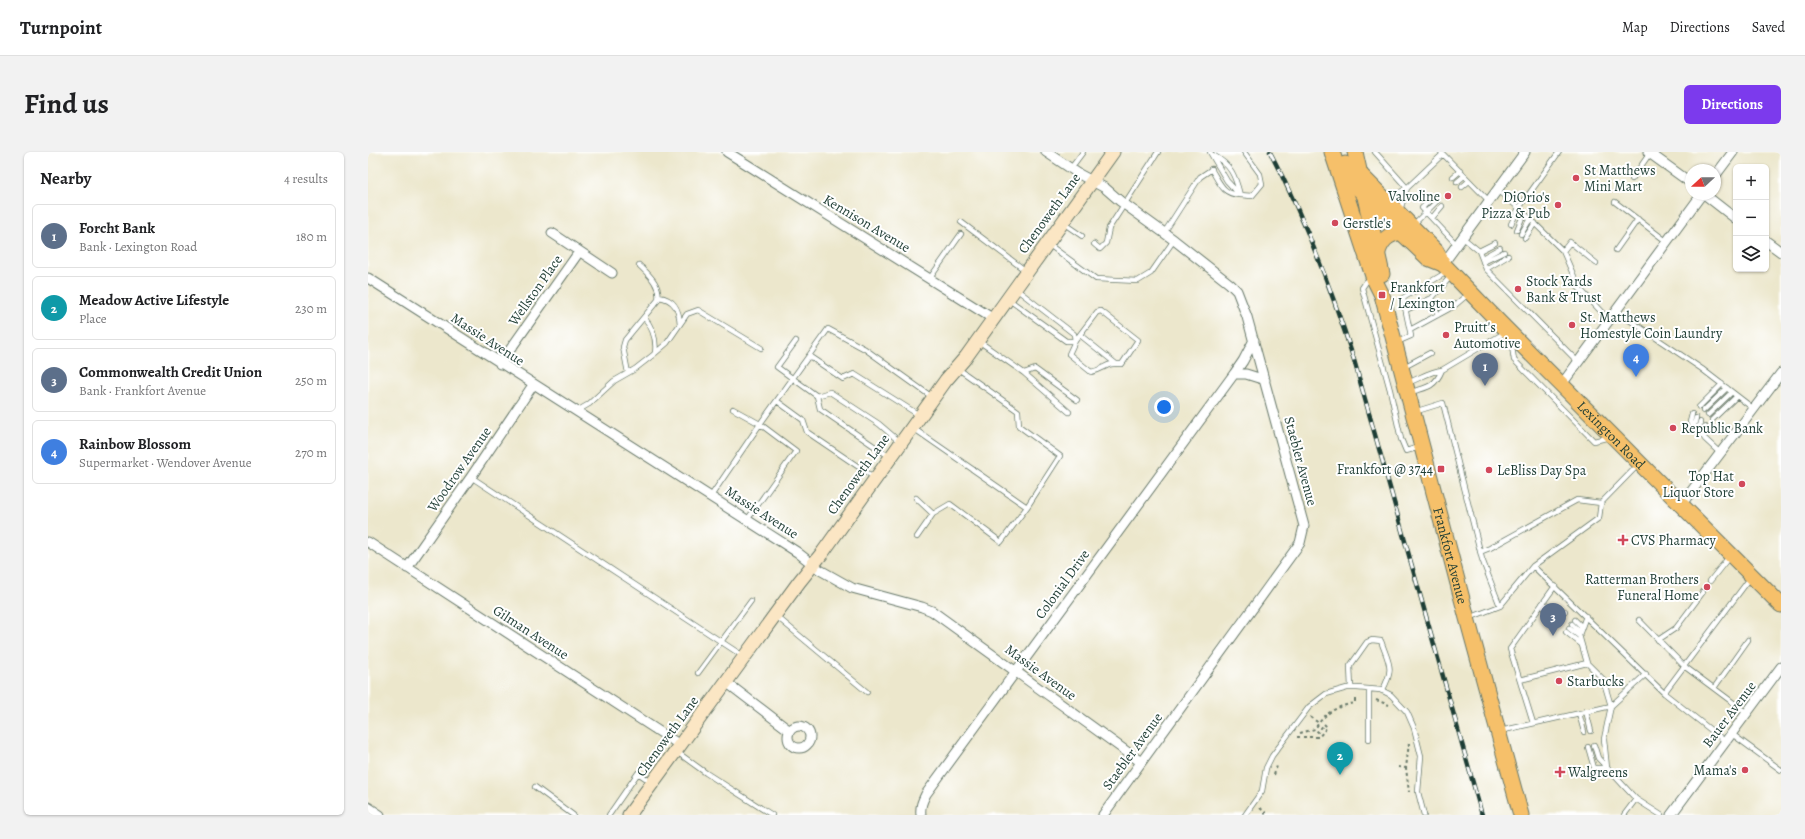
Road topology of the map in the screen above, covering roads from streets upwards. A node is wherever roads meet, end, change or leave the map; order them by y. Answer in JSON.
{"nodes":[{"id":1,"x":726,"y":152,"type":"edge"},
{"id":2,"x":1046,"y":152,"type":"edge"},
{"id":3,"x":1113,"y":152,"type":"edge"},
{"id":4,"x":1332,"y":152,"type":"edge"},
{"id":5,"x":1341,"y":152,"type":"edge"},
{"id":6,"x":1355,"y":152,"type":"edge"},
{"id":7,"x":1525,"y":152,"type":"edge"},
{"id":8,"x":1733,"y":152,"type":"edge"},
{"id":9,"x":1649,"y":153,"type":"edge"},
{"id":10,"x":1721,"y":168,"type":"edge"},
{"id":11,"x":1360,"y":174,"type":"junction"},
{"id":12,"x":1685,"y":179,"type":"edge"},
{"id":13,"x":1092,"y":181,"type":"junction"},
{"id":14,"x":1365,"y":195,"type":"junction"},
{"id":15,"x":1698,"y":200,"type":"edge"},
{"id":16,"x":1711,"y":200,"type":"edge"},
{"id":17,"x":1733,"y":217,"type":"edge"},
{"id":18,"x":1405,"y":225,"type":"junction"},
{"id":19,"x":552,"y":233,"type":"dead end"},
{"id":20,"x":1769,"y":243,"type":"edge"},
{"id":21,"x":579,"y":252,"type":"junction"},
{"id":22,"x":1781,"y":252,"type":"edge"},
{"id":23,"x":1377,"y":255,"type":"junction"},
{"id":24,"x":1448,"y":270,"type":"junction"},
{"id":25,"x":612,"y":273,"type":"dead end"},
{"id":26,"x":368,"y":278,"type":"edge"},
{"id":27,"x":1382,"y":295,"type":"junction"},
{"id":28,"x":992,"y":318,"type":"junction"},
{"id":29,"x":1254,"y":340,"type":"junction"},
{"id":30,"x":500,"y":364,"type":"junction"},
{"id":31,"x":1781,"y":373,"type":"edge"},
{"id":32,"x":1234,"y":374,"type":"junction"},
{"id":33,"x":1265,"y":380,"type":"junction"},
{"id":34,"x":1562,"y":384,"type":"junction"},
{"id":35,"x":533,"y":385,"type":"junction"},
{"id":36,"x":1681,"y":505,"type":"junction"},
{"id":37,"x":368,"y":542,"type":"edge"},
{"id":38,"x":812,"y":565,"type":"junction"},
{"id":39,"x":407,"y":568,"type":"junction"},
{"id":40,"x":1781,"y":605,"type":"edge"},
{"id":41,"x":1781,"y":667,"type":"edge"},
{"id":42,"x":1016,"y":671,"type":"junction"},
{"id":43,"x":726,"y":682,"type":"junction"},
{"id":44,"x":790,"y":731,"type":"dead end"},
{"id":45,"x":678,"y":748,"type":"junction"},
{"id":46,"x":1141,"y":762,"type":"junction"},
{"id":47,"x":368,"y":807,"type":"edge"},
{"id":48,"x":380,"y":815,"type":"edge"},
{"id":49,"x":629,"y":815,"type":"edge"},
{"id":50,"x":922,"y":815,"type":"edge"},
{"id":51,"x":1102,"y":815,"type":"edge"},
{"id":52,"x":1521,"y":815,"type":"edge"},
{"id":53,"x":1671,"y":815,"type":"edge"}],
"edges":[{"from":1,"to":28,"type":"street","name":"Kennison Avenue"},
{"from":2,"to":13,"type":"street","name":"Staebler Avenue"},
{"from":3,"to":13,"type":"main road","name":"Chenoweth Lane"},
{"from":4,"to":27,"type":"main road","name":"Frankfort Avenue"},
{"from":5,"to":14,"type":"main road","name":"Lexington Road"},
{"from":6,"to":11,"type":"main road","name":"Frankfort Avenue"},
{"from":7,"to":24,"type":"street"},
{"from":8,"to":10,"type":"street"},
{"from":9,"to":12,"type":"street"},
{"from":11,"to":14,"type":"main road","name":"Frankfort Avenue"},
{"from":11,"to":18,"type":"main road","name":"Lexington Road"},
{"from":13,"to":28,"type":"main road","name":"Chenoweth Lane"},
{"from":13,"to":29,"type":"street","name":"Staebler Avenue"},
{"from":14,"to":18,"type":"main road","name":"Lexington Road"},
{"from":14,"to":23,"type":"main road","name":"Frankfort Avenue"},
{"from":15,"to":34,"type":"street"},
{"from":16,"to":17,"type":"street"},
{"from":18,"to":23,"type":"main road"},
{"from":18,"to":24,"type":"main road","name":"Lexington Road"},
{"from":19,"to":21,"type":"street"},
{"from":20,"to":22,"type":"street"},
{"from":21,"to":25,"type":"street"},
{"from":21,"to":30,"type":"street","name":"Wellston Place"},
{"from":23,"to":27,"type":"main road","name":"Frankfort Avenue"},
{"from":24,"to":34,"type":"main road","name":"Lexington Road"},
{"from":26,"to":30,"type":"street","name":"Massie Avenue"},
{"from":27,"to":52,"type":"main road","name":"Frankfort Avenue"},
{"from":28,"to":38,"type":"main road","name":"Chenoweth Lane"},
{"from":29,"to":32,"type":"street","name":"Colonial Drive"},
{"from":29,"to":33,"type":"street","name":"Staebler Avenue"},
{"from":30,"to":35,"type":"street","name":"Massie Avenue"},
{"from":31,"to":36,"type":"street"},
{"from":32,"to":33,"type":"street"},
{"from":32,"to":42,"type":"street","name":"Colonial Drive"},
{"from":33,"to":46,"type":"street","name":"Staebler Avenue"},
{"from":34,"to":36,"type":"main road","name":"Lexington Road"},
{"from":35,"to":38,"type":"street","name":"Massie Avenue"},
{"from":35,"to":39,"type":"street","name":"Woodrow Avenue"},
{"from":36,"to":40,"type":"main road","name":"Lexington Road"},
{"from":37,"to":39,"type":"street","name":"Gilman Avenue"},
{"from":38,"to":42,"type":"street","name":"Massie Avenue"},
{"from":38,"to":43,"type":"main road","name":"Chenoweth Lane"},
{"from":39,"to":45,"type":"street","name":"Gilman Avenue"},
{"from":41,"to":53,"type":"street","name":"Bauer Avenue"},
{"from":42,"to":46,"type":"street","name":"Massie Avenue"},
{"from":42,"to":50,"type":"street","name":"Colonial Drive"},
{"from":43,"to":44,"type":"street"},
{"from":43,"to":45,"type":"main road","name":"Chenoweth Lane"},
{"from":45,"to":49,"type":"main road","name":"Chenoweth Lane"},
{"from":46,"to":51,"type":"street","name":"Staebler Avenue"},
{"from":47,"to":48,"type":"street"}]}
